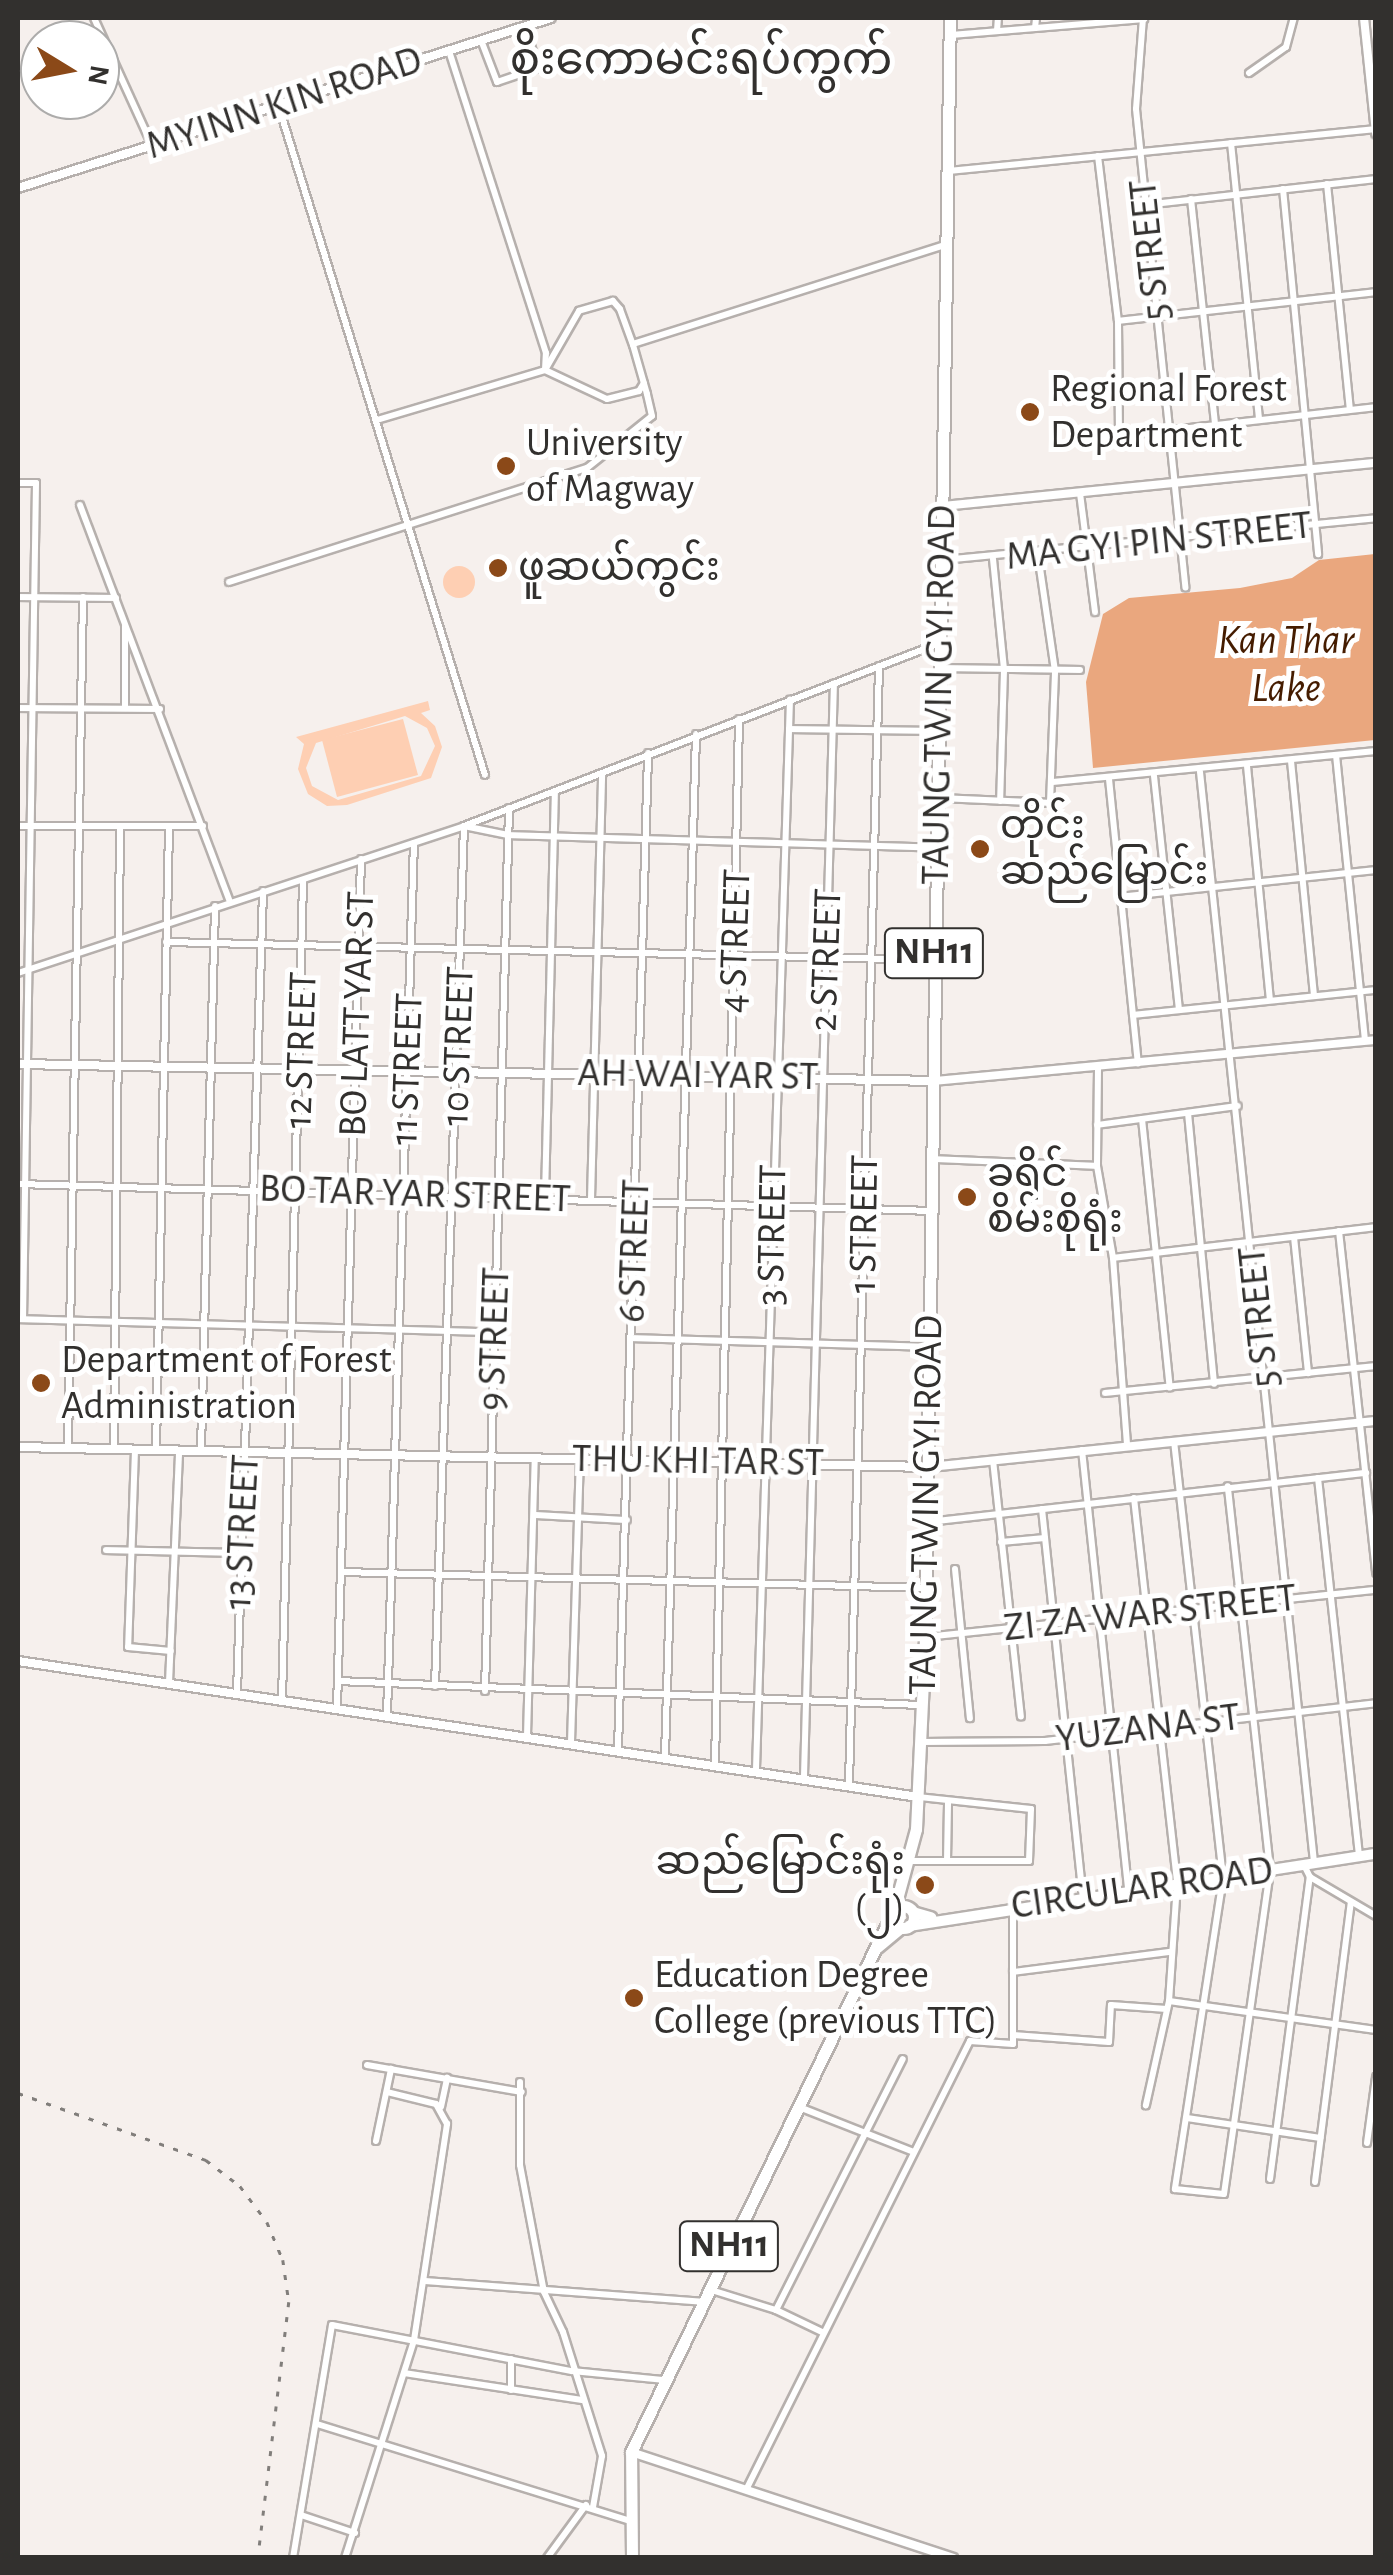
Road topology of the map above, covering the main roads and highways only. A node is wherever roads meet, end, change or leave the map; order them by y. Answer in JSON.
{"nodes":[{"id":1,"x":950,"y":18,"type":"edge"},
{"id":2,"x":1376,"y":1854,"type":"edge"},
{"id":3,"x":902,"y":1886,"type":"junction"},
{"id":4,"x":910,"y":1910,"type":"junction"},
{"id":5,"x":893,"y":1913,"type":"junction"},
{"id":6,"x":937,"y":1918,"type":"junction"},
{"id":7,"x":906,"y":1927,"type":"junction"},
{"id":8,"x":878,"y":1948,"type":"junction"},
{"id":9,"x":632,"y":2558,"type":"edge"}],
"edges":[{"from":1,"to":3,"type":"highway","name":"TAUNG TWIN GYI ROAD","number":"NH11"},
{"from":2,"to":6,"type":"main road","name":"CIRCULAR ROAD"},
{"from":3,"to":4,"type":"main road"},
{"from":3,"to":5,"type":"highway","name":"TAUNG TWIN GYI ROAD","number":"NH11"},
{"from":4,"to":5,"type":"highway"},
{"from":4,"to":6,"type":"main road"},
{"from":4,"to":7,"type":"highway"},
{"from":5,"to":7,"type":"highway"},
{"from":5,"to":8,"type":"highway","number":"NH11"},
{"from":6,"to":7,"type":"main road","name":"CIRCULAR ROAD"},
{"from":7,"to":8,"type":"main road","name":"CIRCULAR ROAD"},
{"from":8,"to":9,"type":"highway","number":"NH11"}]}
